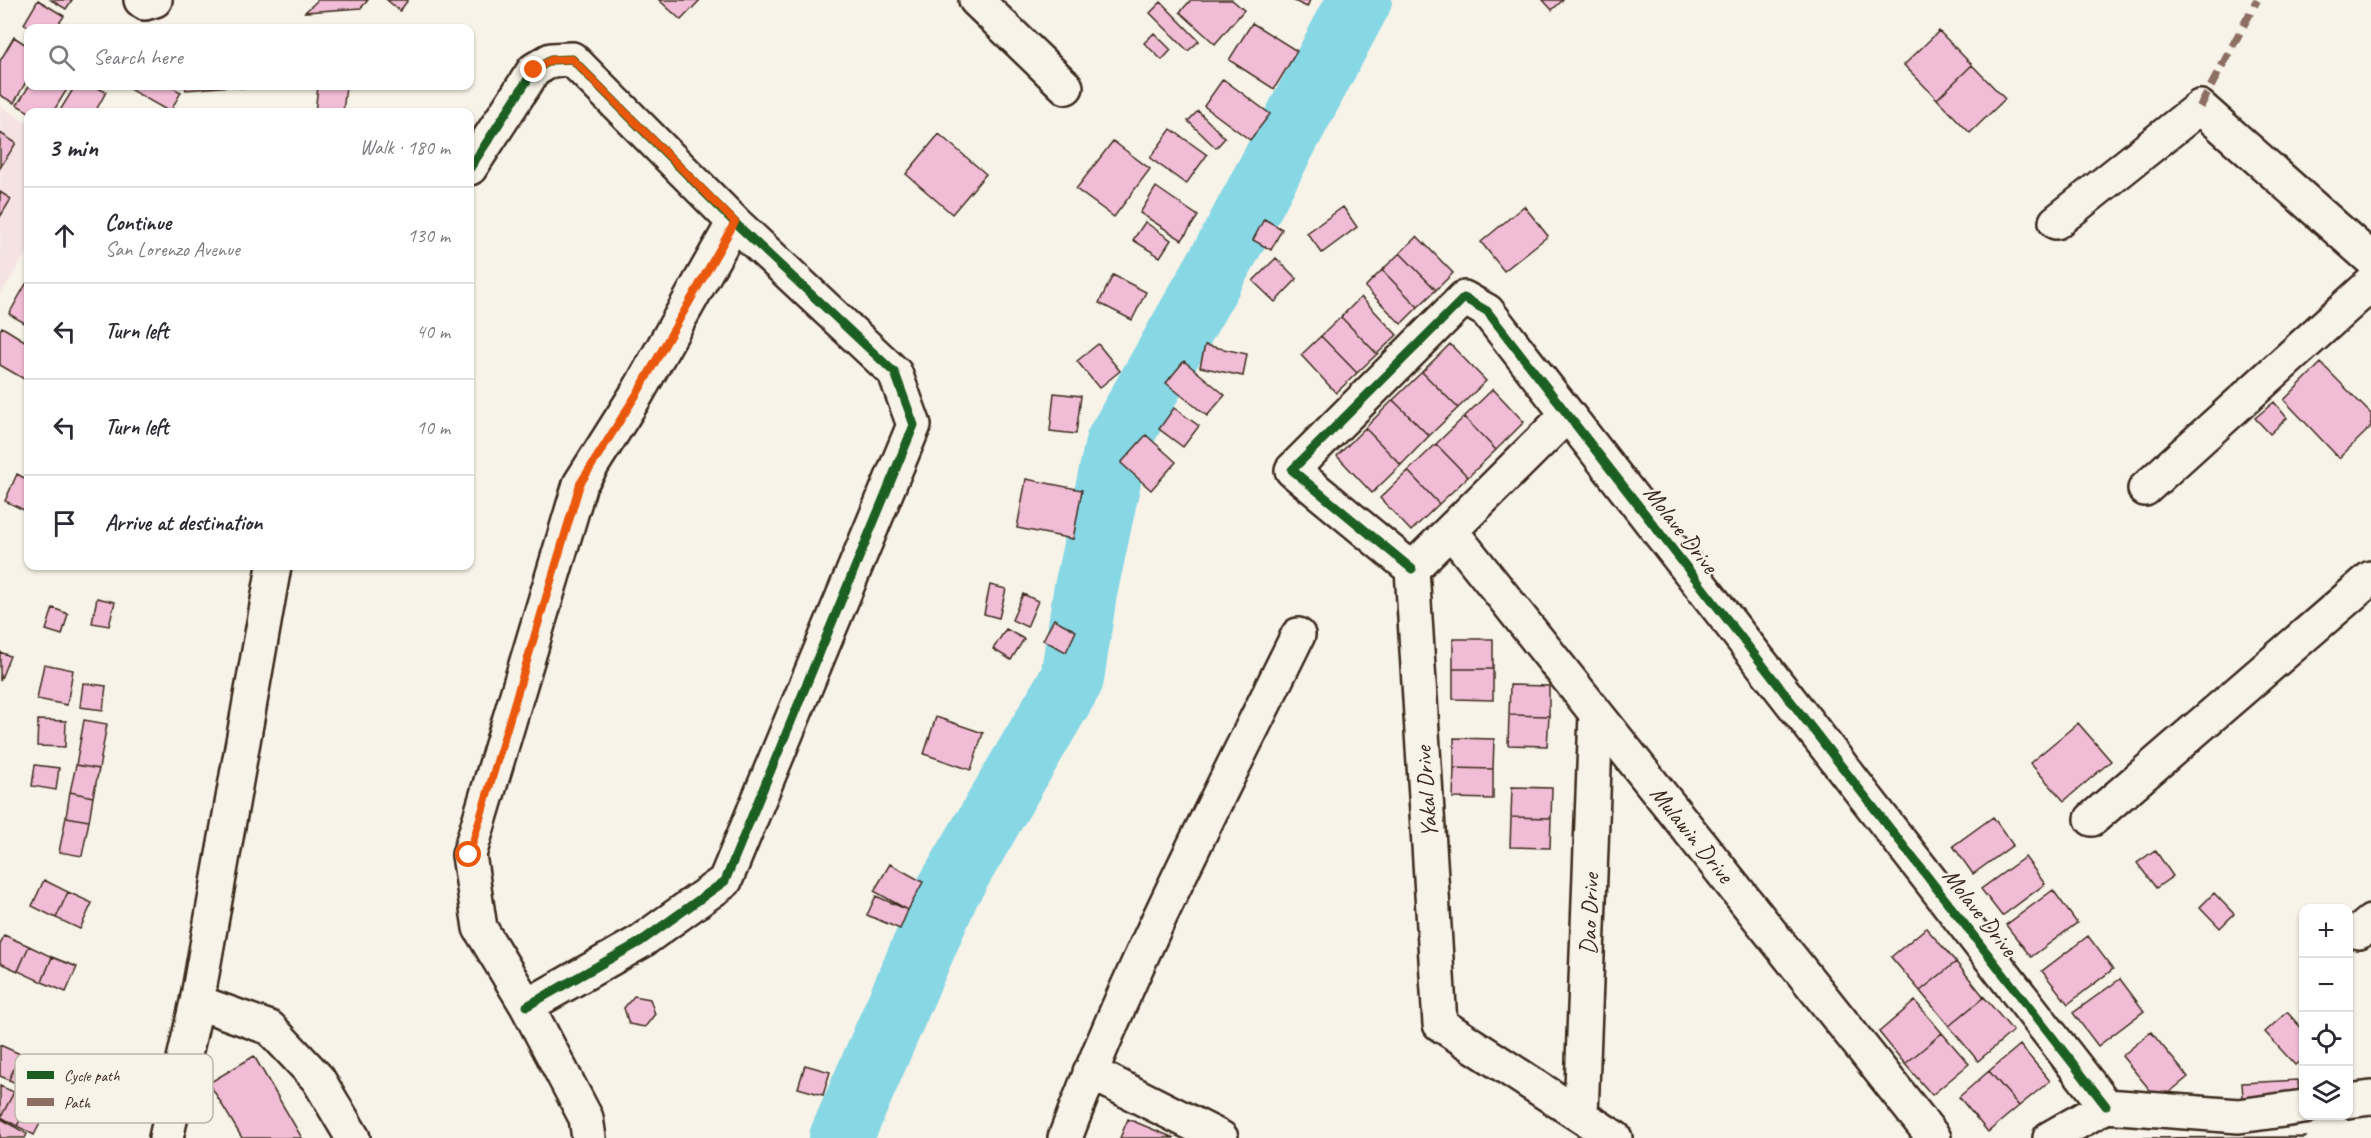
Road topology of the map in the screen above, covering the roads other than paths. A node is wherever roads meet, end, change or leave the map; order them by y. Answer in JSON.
{"nodes":[{"id":1,"x":141,"y":0,"type":"edge"},
{"id":2,"x":155,"y":0,"type":"edge"},
{"id":3,"x":976,"y":0,"type":"edge"},
{"id":4,"x":1066,"y":87,"type":"dead end"},
{"id":5,"x":474,"y":162,"type":"edge"},
{"id":6,"x":735,"y":222,"type":"junction"},
{"id":7,"x":2055,"y":222,"type":"dead end"},
{"id":8,"x":2371,"y":259,"type":"edge"},
{"id":9,"x":2371,"y":284,"type":"edge"},
{"id":10,"x":1567,"y":415,"type":"junction"},
{"id":11,"x":2145,"y":489,"type":"dead end"},
{"id":12,"x":1451,"y":531,"type":"junction"},
{"id":13,"x":1412,"y":569,"type":"junction"},
{"id":14,"x":273,"y":570,"type":"edge"},
{"id":15,"x":2371,"y":578,"type":"edge"},
{"id":16,"x":1298,"y":635,"type":"dead end"},
{"id":17,"x":1596,"y":714,"type":"junction"},
{"id":18,"x":2092,"y":819,"type":"dead end"},
{"id":19,"x":197,"y":1002,"type":"junction"},
{"id":20,"x":527,"y":1006,"type":"junction"},
{"id":21,"x":185,"y":1054,"type":"edge"},
{"id":22,"x":1090,"y":1072,"type":"junction"},
{"id":23,"x":2371,"y":1098,"type":"edge"},
{"id":24,"x":2353,"y":1100,"type":"edge"},
{"id":25,"x":2106,"y":1106,"type":"junction"},
{"id":26,"x":2299,"y":1108,"type":"edge"},
{"id":27,"x":1581,"y":1114,"type":"junction"},
{"id":28,"x":169,"y":1123,"type":"edge"},
{"id":29,"x":166,"y":1138,"type":"edge"},
{"id":30,"x":352,"y":1138,"type":"edge"},
{"id":31,"x":589,"y":1138,"type":"edge"},
{"id":32,"x":1065,"y":1138,"type":"edge"},
{"id":33,"x":1221,"y":1138,"type":"edge"},
{"id":34,"x":1615,"y":1138,"type":"edge"},
{"id":35,"x":1934,"y":1138,"type":"edge"},
{"id":36,"x":2050,"y":1138,"type":"edge"}],
"edges":[{"from":1,"to":2,"type":"street"},
{"from":3,"to":4,"type":"street"},
{"from":5,"to":6,"type":"street"},
{"from":6,"to":20,"type":"street"},
{"from":6,"to":20,"type":"street"},
{"from":7,"to":8,"type":"street"},
{"from":9,"to":11,"type":"street"},
{"from":10,"to":12,"type":"street"},
{"from":10,"to":13,"type":"street","name":"Molave Drive"},
{"from":10,"to":25,"type":"street","name":"Molave Drive"},
{"from":12,"to":13,"type":"street"},
{"from":12,"to":17,"type":"street","name":"Mulawin Drive"},
{"from":13,"to":27,"type":"street","name":"Yakal Drive"},
{"from":14,"to":19,"type":"street"},
{"from":15,"to":18,"type":"street"},
{"from":16,"to":22,"type":"street"},
{"from":17,"to":27,"type":"street","name":"Dao Drive"},
{"from":17,"to":35,"type":"street","name":"Mulawin Drive"},
{"from":19,"to":21,"type":"street"},
{"from":19,"to":30,"type":"street"},
{"from":20,"to":31,"type":"street"},
{"from":22,"to":32,"type":"street"},
{"from":22,"to":33,"type":"street"},
{"from":23,"to":24,"type":"street"},
{"from":25,"to":26,"type":"street"},
{"from":25,"to":36,"type":"street"},
{"from":27,"to":34,"type":"street","name":"Yakal Drive"},
{"from":28,"to":29,"type":"street"}]}
